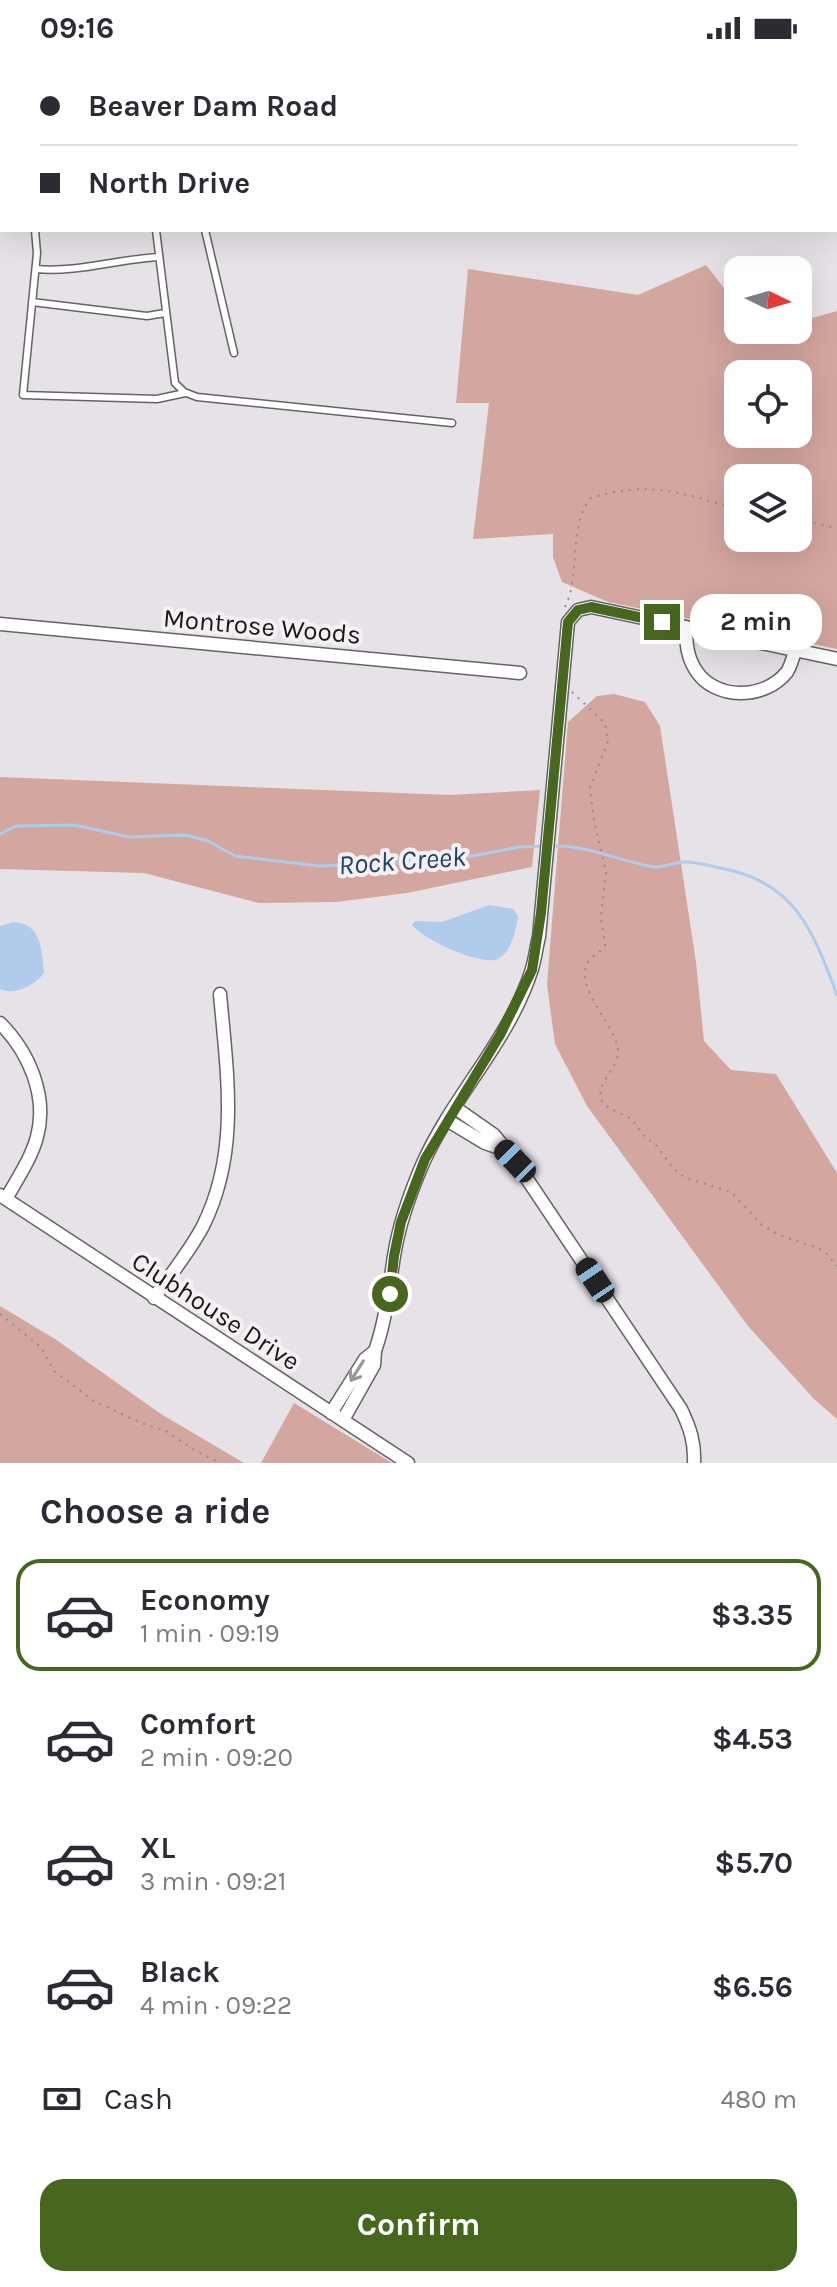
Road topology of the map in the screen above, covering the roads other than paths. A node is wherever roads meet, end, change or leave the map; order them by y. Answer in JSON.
{"nodes":[{"id":1,"x":35,"y":232,"type":"edge"},
{"id":2,"x":156,"y":232,"type":"edge"},
{"id":3,"x":205,"y":232,"type":"edge"},
{"id":4,"x":159,"y":257,"type":"junction"},
{"id":5,"x":36,"y":269,"type":"junction"},
{"id":6,"x":32,"y":302,"type":"junction"},
{"id":7,"x":165,"y":313,"type":"junction"},
{"id":8,"x":234,"y":353,"type":"dead end"},
{"id":9,"x":185,"y":393,"type":"junction"},
{"id":10,"x":452,"y":423,"type":"dead end"},
{"id":11,"x":0,"y":624,"type":"edge"},
{"id":12,"x":686,"y":627,"type":"junction"},
{"id":13,"x":796,"y":649,"type":"junction"},
{"id":14,"x":837,"y":659,"type":"edge"},
{"id":15,"x":520,"y":673,"type":"dead end"},
{"id":16,"x":220,"y":994,"type":"dead end"},
{"id":17,"x":0,"y":1023,"type":"edge"},
{"id":18,"x":454,"y":1107,"type":"junction"},
{"id":19,"x":447,"y":1120,"type":"junction"},
{"id":20,"x":502,"y":1149,"type":"junction"},
{"id":21,"x":3,"y":1197,"type":"edge"},
{"id":22,"x":154,"y":1298,"type":"junction"},
{"id":23,"x":375,"y":1351,"type":"junction"},
{"id":24,"x":331,"y":1413,"type":"junction"},
{"id":25,"x":343,"y":1420,"type":"junction"},
{"id":26,"x":408,"y":1463,"type":"edge"},
{"id":27,"x":694,"y":1463,"type":"edge"}],
"edges":[{"from":1,"to":5,"type":"lane"},
{"from":2,"to":4,"type":"lane"},
{"from":3,"to":8,"type":"lane"},
{"from":4,"to":5,"type":"lane"},
{"from":4,"to":7,"type":"lane"},
{"from":5,"to":6,"type":"lane"},
{"from":6,"to":7,"type":"lane"},
{"from":6,"to":9,"type":"lane"},
{"from":7,"to":9,"type":"lane"},
{"from":9,"to":10,"type":"lane"},
{"from":11,"to":15,"type":"street","name":"Montrose Woods"},
{"from":12,"to":13,"type":"street"},
{"from":12,"to":13,"type":"street"},
{"from":12,"to":18,"type":"street"},
{"from":13,"to":14,"type":"street"},
{"from":16,"to":22,"type":"street"},
{"from":17,"to":21,"type":"street"},
{"from":18,"to":19,"type":"street"},
{"from":18,"to":20,"type":"street"},
{"from":19,"to":20,"type":"street"},
{"from":19,"to":23,"type":"street"},
{"from":20,"to":27,"type":"street"},
{"from":21,"to":22,"type":"street","name":"Clubhouse Drive"},
{"from":22,"to":24,"type":"street","name":"Clubhouse Drive"},
{"from":23,"to":24,"type":"street","one_way":true},
{"from":23,"to":25,"type":"street"},
{"from":24,"to":25,"type":"street","name":"Clubhouse Drive"},
{"from":25,"to":26,"type":"street","name":"Clubhouse Drive"}]}
